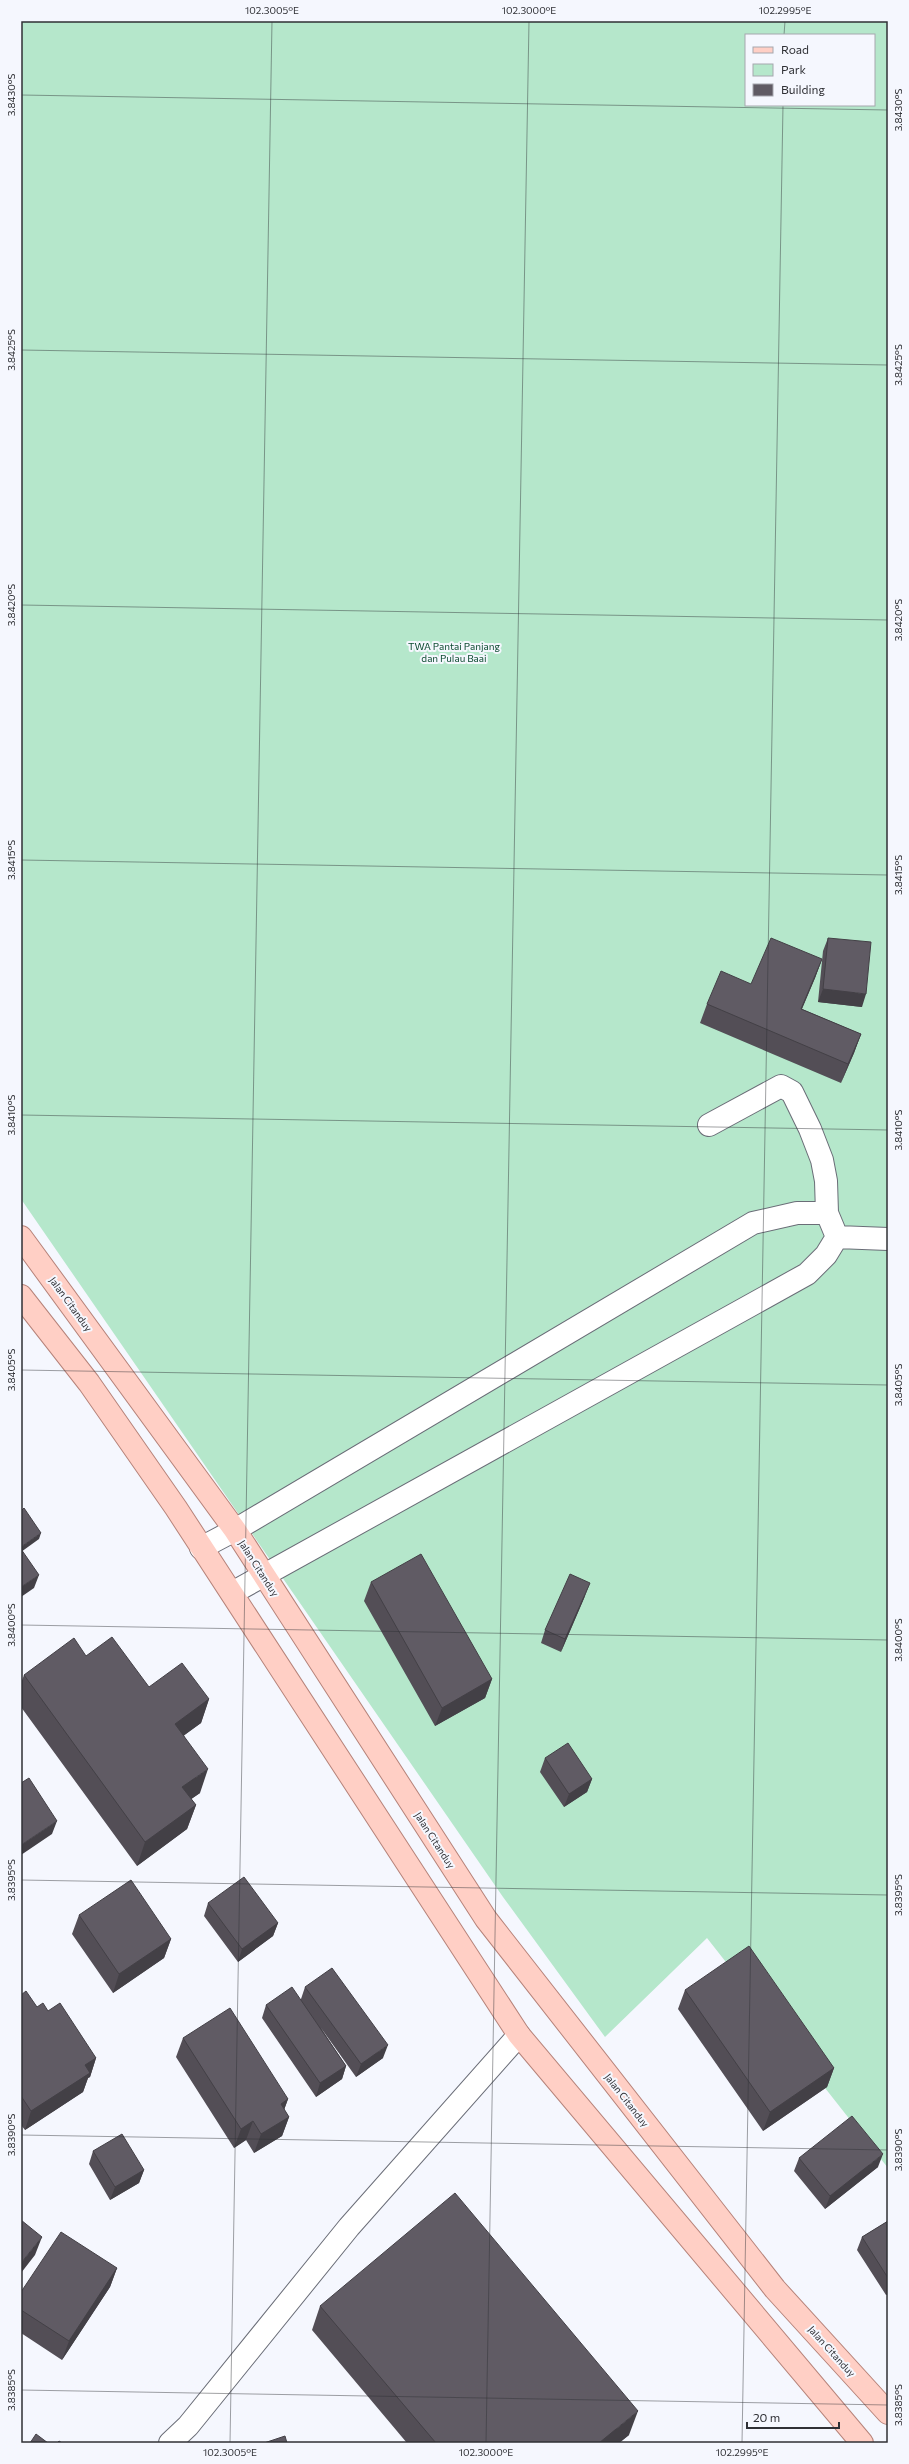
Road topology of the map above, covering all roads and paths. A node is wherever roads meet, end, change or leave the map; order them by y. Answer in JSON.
{"nodes":[{"id":1,"x":708,"y":1125,"type":"dead end"},
{"id":2,"x":827,"y":1213,"type":"junction"},
{"id":3,"x":21,"y":1237,"type":"edge"},
{"id":4,"x":837,"y":1237,"type":"junction"},
{"id":5,"x":888,"y":1239,"type":"edge"},
{"id":6,"x":21,"y":1296,"type":"edge"},
{"id":7,"x":235,"y":1530,"type":"junction"},
{"id":8,"x":201,"y":1548,"type":"junction"},
{"id":9,"x":264,"y":1575,"type":"junction"},
{"id":10,"x":232,"y":1593,"type":"junction"},
{"id":11,"x":519,"y":2035,"type":"junction"},
{"id":12,"x":888,"y":2414,"type":"edge"},
{"id":13,"x":193,"y":2435,"type":"edge"},
{"id":14,"x":170,"y":2443,"type":"edge"},
{"id":15,"x":862,"y":2443,"type":"edge"}],
"edges":[{"from":1,"to":2,"type":"street"},
{"from":2,"to":4,"type":"street"},
{"from":2,"to":7,"type":"street"},
{"from":3,"to":7,"type":"main road","name":"Jalan Citanduy"},
{"from":4,"to":5,"type":"street"},
{"from":4,"to":9,"type":"street"},
{"from":6,"to":8,"type":"main road"},
{"from":7,"to":8,"type":"street"},
{"from":7,"to":9,"type":"main road","name":"Jalan Citanduy"},
{"from":8,"to":10,"type":"main road"},
{"from":9,"to":10,"type":"street"},
{"from":9,"to":12,"type":"main road","name":"Jalan Citanduy"},
{"from":10,"to":11,"type":"main road"},
{"from":11,"to":13,"type":"street"},
{"from":11,"to":15,"type":"main road"},
{"from":13,"to":14,"type":"street"}]}
